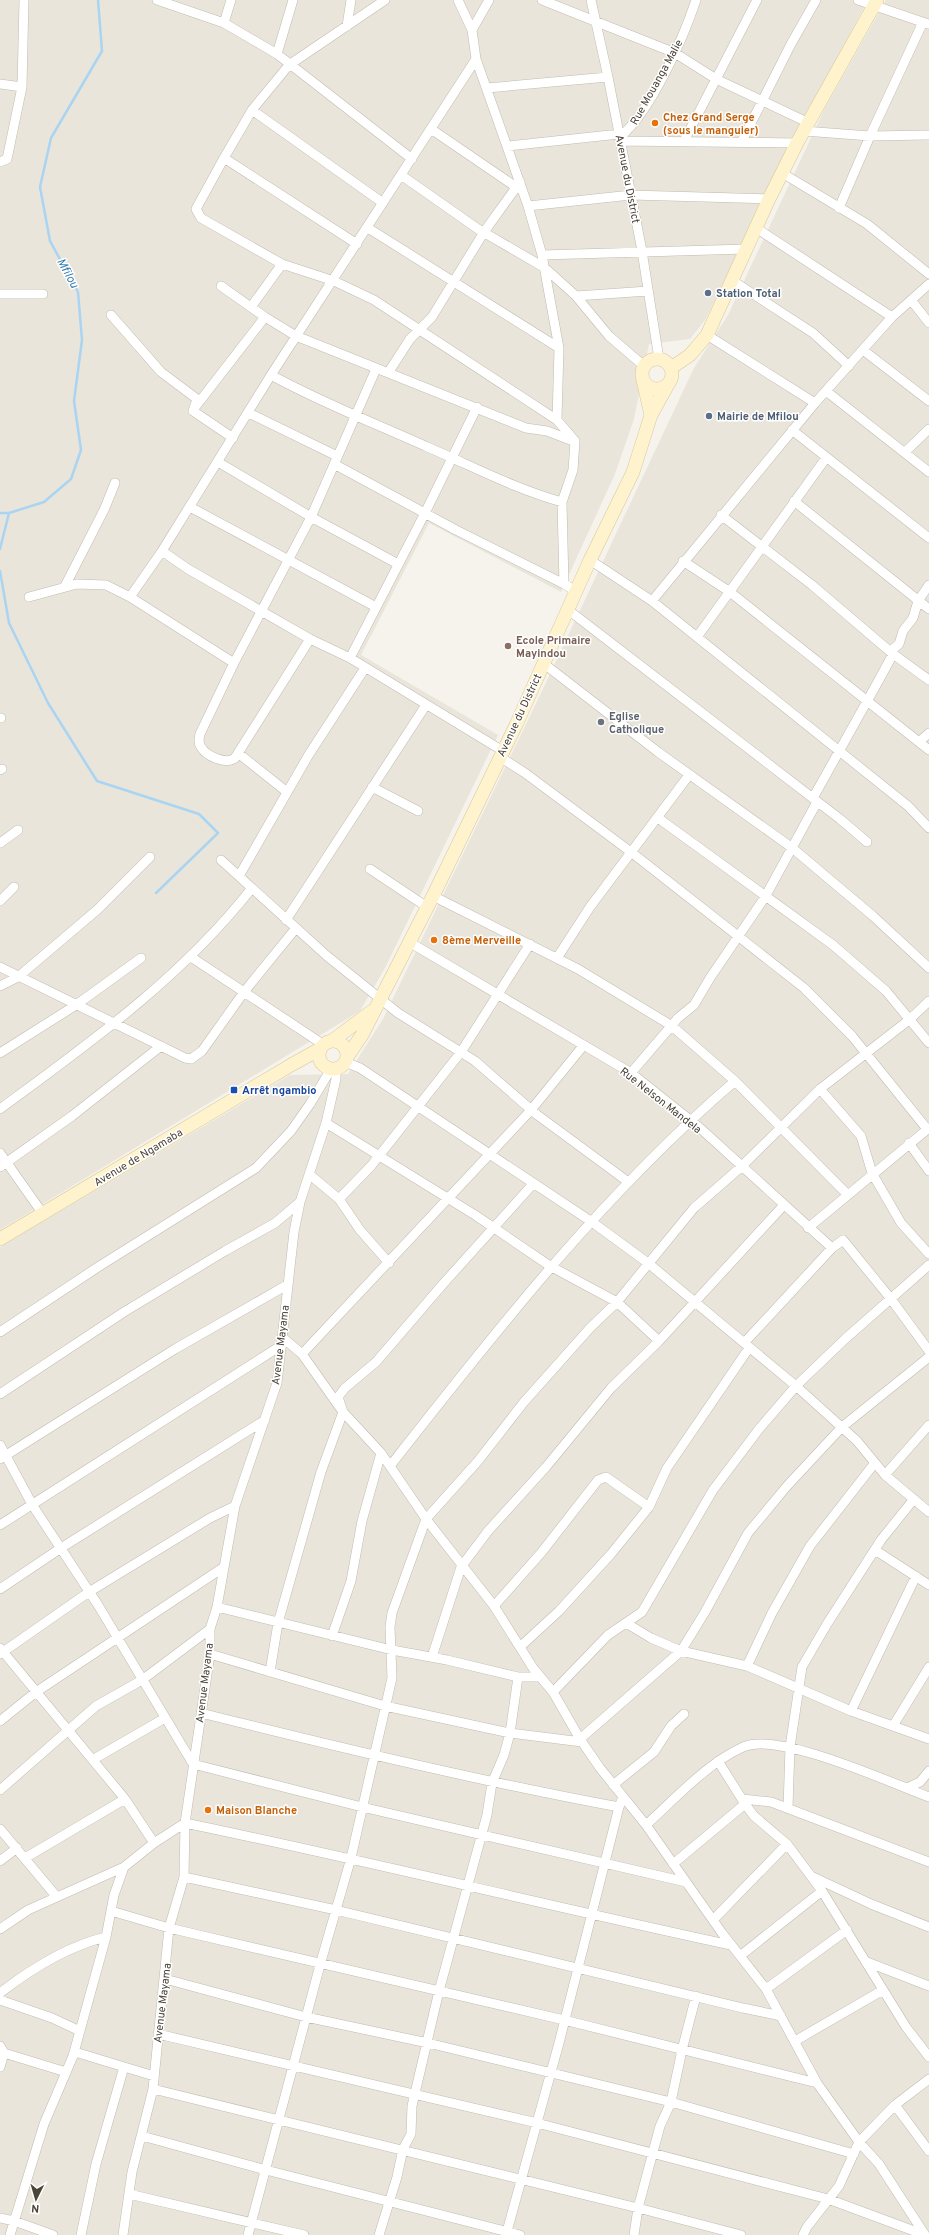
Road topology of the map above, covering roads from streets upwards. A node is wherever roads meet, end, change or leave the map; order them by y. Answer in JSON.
{"nodes":[{"id":1,"x":24,"y":0,"type":"edge"},
{"id":2,"x":157,"y":0,"type":"edge"},
{"id":3,"x":231,"y":0,"type":"edge"},
{"id":4,"x":293,"y":0,"type":"edge"},
{"id":5,"x":351,"y":0,"type":"edge"},
{"id":6,"x":385,"y":0,"type":"edge"},
{"id":7,"x":458,"y":0,"type":"edge"},
{"id":8,"x":489,"y":0,"type":"edge"},
{"id":9,"x":542,"y":0,"type":"edge"},
{"id":10,"x":591,"y":0,"type":"edge"},
{"id":11,"x":696,"y":0,"type":"edge"},
{"id":12,"x":757,"y":0,"type":"edge"},
{"id":13,"x":816,"y":0,"type":"edge"},
{"id":14,"x":858,"y":0,"type":"edge"},
{"id":15,"x":876,"y":3,"type":"edge"},
{"id":16,"x":224,"y":23,"type":"junction"},
{"id":17,"x":597,"y":23,"type":"junction"},
{"id":18,"x":926,"y":23,"type":"edge"},
{"id":19,"x":346,"y":26,"type":"junction"},
{"id":20,"x":472,"y":30,"type":"junction"},
{"id":21,"x":675,"y":53,"type":"junction"},
{"id":22,"x":276,"y":54,"type":"junction"},
{"id":23,"x":476,"y":59,"type":"junction"},
{"id":24,"x":289,"y":64,"type":"junction"},
{"id":25,"x":608,"y":77,"type":"junction"},
{"id":26,"x":716,"y":79,"type":"junction"},
{"id":27,"x":0,"y":84,"type":"edge"},
{"id":28,"x":22,"y":87,"type":"junction"},
{"id":29,"x":487,"y":88,"type":"junction"},
{"id":30,"x":764,"y":101,"type":"junction"},
{"id":31,"x":252,"y":110,"type":"junction"},
{"id":32,"x":806,"y":127,"type":"junction"},
{"id":33,"x":431,"y":129,"type":"junction"},
{"id":34,"x":929,"y":135,"type":"edge"},
{"id":35,"x":870,"y":136,"type":"junction"},
{"id":36,"x":620,"y":137,"type":"junction"},
{"id":37,"x":684,"y":141,"type":"junction"},
{"id":38,"x":742,"y":141,"type":"junction"},
{"id":39,"x":797,"y":143,"type":"junction"},
{"id":40,"x":508,"y":146,"type":"junction"},
{"id":41,"x":224,"y":158,"type":"junction"},
{"id":42,"x":412,"y":159,"type":"junction"},
{"id":43,"x":0,"y":162,"type":"edge"},
{"id":44,"x":782,"y":173,"type":"junction"},
{"id":45,"x":401,"y":175,"type":"junction"},
{"id":46,"x":518,"y":185,"type":"junction"},
{"id":47,"x":631,"y":195,"type":"junction"},
{"id":48,"x":769,"y":199,"type":"junction"},
{"id":49,"x":383,"y":203,"type":"junction"},
{"id":50,"x":528,"y":206,"type":"junction"},
{"id":51,"x":839,"y":208,"type":"junction"},
{"id":52,"x":368,"y":228,"type":"junction"},
{"id":53,"x":756,"y":228,"type":"junction"},
{"id":54,"x":484,"y":232,"type":"junction"},
{"id":55,"x":357,"y":244,"type":"junction"},
{"id":56,"x":746,"y":249,"type":"junction"},
{"id":57,"x":642,"y":251,"type":"junction"},
{"id":58,"x":542,"y":255,"type":"junction"},
{"id":59,"x":282,"y":264,"type":"junction"},
{"id":60,"x":544,"y":268,"type":"junction"},
{"id":61,"x":929,"y":274,"type":"edge"},
{"id":62,"x":334,"y":281,"type":"junction"},
{"id":63,"x":733,"y":281,"type":"junction"},
{"id":64,"x":453,"y":282,"type":"junction"},
{"id":65,"x":929,"y":284,"type":"edge"},
{"id":66,"x":221,"y":286,"type":"dead end"},
{"id":67,"x":648,"y":291,"type":"junction"},
{"id":68,"x":0,"y":294,"type":"edge"},
{"id":69,"x":43,"y":294,"type":"dead end"},
{"id":70,"x":576,"y":296,"type":"junction"},
{"id":71,"x":911,"y":300,"type":"junction"},
{"id":72,"x":251,"y":307,"type":"junction"},
{"id":73,"x":111,"y":315,"type":"dead end"},
{"id":74,"x":265,"y":317,"type":"junction"},
{"id":75,"x":892,"y":317,"type":"junction"},
{"id":76,"x":929,"y":323,"type":"edge"},
{"id":77,"x":419,"y":329,"type":"junction"},
{"id":78,"x":707,"y":335,"type":"junction"},
{"id":79,"x":296,"y":336,"type":"junction"},
{"id":80,"x":559,"y":348,"type":"junction"},
{"id":81,"x":863,"y":350,"type":"junction"},
{"id":82,"x":659,"y":359,"type":"junction"},
{"id":83,"x":644,"y":366,"type":"junction"},
{"id":84,"x":849,"y":366,"type":"junction"},
{"id":85,"x":671,"y":368,"type":"junction"},
{"id":86,"x":376,"y":369,"type":"junction"},
{"id":87,"x":388,"y":373,"type":"junction"},
{"id":88,"x":271,"y":375,"type":"junction"},
{"id":89,"x":643,"y":380,"type":"junction"},
{"id":90,"x":667,"y":386,"type":"junction"},
{"id":91,"x":826,"y":391,"type":"junction"},
{"id":92,"x":929,"y":401,"type":"edge"},
{"id":93,"x":815,"y":403,"type":"junction"},
{"id":94,"x":477,"y":407,"type":"junction"},
{"id":95,"x":193,"y":411,"type":"junction"},
{"id":96,"x":249,"y":412,"type":"junction"},
{"id":97,"x":356,"y":415,"type":"junction"},
{"id":98,"x":651,"y":415,"type":"junction"},
{"id":99,"x":557,"y":420,"type":"junction"},
{"id":100,"x":929,"y":429,"type":"edge"},
{"id":101,"x":792,"y":430,"type":"junction"},
{"id":102,"x":233,"y":438,"type":"junction"},
{"id":103,"x":575,"y":441,"type":"junction"},
{"id":104,"x":905,"y":452,"type":"junction"},
{"id":105,"x":452,"y":458,"type":"junction"},
{"id":106,"x":826,"y":458,"type":"junction"},
{"id":107,"x":336,"y":460,"type":"junction"},
{"id":108,"x":218,"y":462,"type":"junction"},
{"id":109,"x":929,"y":472,"type":"edge"},
{"id":110,"x":115,"y":483,"type":"dead end"},
{"id":111,"x":794,"y":501,"type":"junction"},
{"id":112,"x":562,"y":502,"type":"junction"},
{"id":113,"x":190,"y":507,"type":"junction"},
{"id":114,"x":426,"y":513,"type":"junction"},
{"id":115,"x":721,"y":515,"type":"junction"},
{"id":116,"x":311,"y":517,"type":"junction"},
{"id":117,"x":929,"y":538,"type":"edge"},
{"id":118,"x":761,"y":546,"type":"junction"},
{"id":119,"x":162,"y":552,"type":"junction"},
{"id":120,"x":590,"y":560,"type":"junction"},
{"id":121,"x":289,"y":561,"type":"junction"},
{"id":122,"x":683,"y":561,"type":"junction"},
{"id":123,"x":398,"y":564,"type":"junction"},
{"id":124,"x":564,"y":584,"type":"junction"},
{"id":125,"x":929,"y":585,"type":"edge"},
{"id":126,"x":65,"y":586,"type":"junction"},
{"id":127,"x":576,"y":591,"type":"junction"},
{"id":128,"x":730,"y":592,"type":"junction"},
{"id":129,"x":29,"y":596,"type":"dead end"},
{"id":130,"x":130,"y":597,"type":"junction"},
{"id":131,"x":652,"y":601,"type":"junction"},
{"id":132,"x":918,"y":601,"type":"junction"},
{"id":133,"x":376,"y":607,"type":"junction"},
{"id":134,"x":568,"y":609,"type":"junction"},
{"id":135,"x":929,"y":610,"type":"edge"},
{"id":136,"x":262,"y":612,"type":"junction"},
{"id":137,"x":697,"y":637,"type":"junction"},
{"id":138,"x":310,"y":639,"type":"junction"},
{"id":139,"x":893,"y":654,"type":"junction"},
{"id":140,"x":350,"y":658,"type":"junction"},
{"id":141,"x":234,"y":663,"type":"junction"},
{"id":142,"x":543,"y":663,"type":"junction"},
{"id":143,"x":365,"y":668,"type":"junction"},
{"id":144,"x":929,"y":680,"type":"edge"},
{"id":145,"x":867,"y":700,"type":"junction"},
{"id":146,"x":426,"y":705,"type":"junction"},
{"id":147,"x":929,"y":733,"type":"edge"},
{"id":148,"x":920,"y":741,"type":"junction"},
{"id":149,"x":929,"y":750,"type":"edge"},
{"id":150,"x":840,"y":751,"type":"junction"},
{"id":151,"x":238,"y":753,"type":"junction"},
{"id":152,"x":502,"y":754,"type":"junction"},
{"id":153,"x":689,"y":775,"type":"junction"},
{"id":154,"x":372,"y":787,"type":"junction"},
{"id":155,"x":288,"y":792,"type":"junction"},
{"id":156,"x":815,"y":800,"type":"junction"},
{"id":157,"x":418,"y":811,"type":"dead end"},
{"id":158,"x":658,"y":818,"type":"junction"},
{"id":159,"x":929,"y":828,"type":"edge"},
{"id":160,"x":18,"y":830,"type":"dead end"},
{"id":161,"x":867,"y":842,"type":"dead end"},
{"id":162,"x":0,"y":843,"type":"edge"},
{"id":163,"x":790,"y":847,"type":"junction"},
{"id":164,"x":631,"y":852,"type":"junction"},
{"id":165,"x":150,"y":857,"type":"dead end"},
{"id":166,"x":221,"y":860,"type":"dead end"},
{"id":167,"x":370,"y":869,"type":"dead end"},
{"id":168,"x":239,"y":876,"type":"junction"},
{"id":169,"x":14,"y":888,"type":"dead end"},
{"id":170,"x":252,"y":888,"type":"junction"},
{"id":171,"x":764,"y":897,"type":"junction"},
{"id":172,"x":0,"y":901,"type":"edge"},
{"id":173,"x":430,"y":901,"type":"junction"},
{"id":174,"x":286,"y":920,"type":"junction"},
{"id":175,"x":296,"y":928,"type":"junction"},
{"id":176,"x":738,"y":936,"type":"junction"},
{"id":177,"x":409,"y":942,"type":"junction"},
{"id":178,"x":530,"y":944,"type":"junction"},
{"id":179,"x":190,"y":957,"type":"junction"},
{"id":180,"x":141,"y":958,"type":"dead end"},
{"id":181,"x":557,"y":958,"type":"junction"},
{"id":182,"x":0,"y":967,"type":"edge"},
{"id":183,"x":929,"y":968,"type":"edge"},
{"id":184,"x":18,"y":976,"type":"junction"},
{"id":185,"x":0,"y":986,"type":"edge"},
{"id":186,"x":244,"y":992,"type":"junction"},
{"id":187,"x":498,"y":995,"type":"junction"},
{"id":188,"x":380,"y":998,"type":"junction"},
{"id":189,"x":929,"y":1001,"type":"edge"},
{"id":190,"x":76,"y":1005,"type":"junction"},
{"id":191,"x":373,"y":1010,"type":"junction"},
{"id":192,"x":909,"y":1020,"type":"junction"},
{"id":193,"x":116,"y":1024,"type":"junction"},
{"id":194,"x":672,"y":1026,"type":"junction"},
{"id":195,"x":929,"y":1043,"type":"edge"},
{"id":196,"x":326,"y":1045,"type":"junction"},
{"id":197,"x":161,"y":1046,"type":"junction"},
{"id":198,"x":583,"y":1046,"type":"junction"},
{"id":199,"x":461,"y":1052,"type":"junction"},
{"id":200,"x":0,"y":1053,"type":"edge"},
{"id":201,"x":866,"y":1054,"type":"junction"},
{"id":202,"x":338,"y":1065,"type":"junction"},
{"id":203,"x":631,"y":1073,"type":"junction"},
{"id":204,"x":277,"y":1074,"type":"junction"},
{"id":205,"x":735,"y":1081,"type":"junction"},
{"id":206,"x":820,"y":1089,"type":"junction"},
{"id":207,"x":418,"y":1107,"type":"junction"},
{"id":208,"x":0,"y":1110,"type":"edge"},
{"id":209,"x":531,"y":1110,"type":"junction"},
{"id":210,"x":689,"y":1120,"type":"junction"},
{"id":211,"x":326,"y":1123,"type":"junction"},
{"id":212,"x":780,"y":1128,"type":"junction"},
{"id":213,"x":928,"y":1129,"type":"edge"},
{"id":214,"x":909,"y":1143,"type":"junction"},
{"id":215,"x":0,"y":1154,"type":"edge"},
{"id":216,"x":489,"y":1154,"type":"junction"},
{"id":217,"x":377,"y":1156,"type":"junction"},
{"id":218,"x":3,"y":1165,"type":"edge"},
{"id":219,"x":741,"y":1167,"type":"junction"},
{"id":220,"x":929,"y":1171,"type":"edge"},
{"id":221,"x":872,"y":1173,"type":"junction"},
{"id":222,"x":309,"y":1174,"type":"junction"},
{"id":223,"x":627,"y":1181,"type":"junction"},
{"id":224,"x":533,"y":1184,"type":"junction"},
{"id":225,"x":847,"y":1194,"type":"junction"},
{"id":226,"x":338,"y":1199,"type":"junction"},
{"id":227,"x":447,"y":1199,"type":"junction"},
{"id":228,"x":300,"y":1202,"type":"junction"},
{"id":229,"x":784,"y":1206,"type":"junction"},
{"id":230,"x":43,"y":1214,"type":"junction"},
{"id":231,"x":592,"y":1222,"type":"junction"},
{"id":232,"x":494,"y":1228,"type":"junction"},
{"id":233,"x":808,"y":1228,"type":"junction"},
{"id":234,"x":0,"y":1239,"type":"edge"},
{"id":235,"x":832,"y":1248,"type":"junction"},
{"id":236,"x":929,"y":1254,"type":"edge"},
{"id":237,"x":389,"y":1263,"type":"junction"},
{"id":238,"x":648,"y":1263,"type":"junction"},
{"id":239,"x":929,"y":1265,"type":"edge"},
{"id":240,"x":550,"y":1266,"type":"junction"},
{"id":241,"x":287,"y":1285,"type":"junction"},
{"id":242,"x":891,"y":1299,"type":"junction"},
{"id":243,"x":617,"y":1302,"type":"junction"},
{"id":244,"x":693,"y":1302,"type":"junction"},
{"id":245,"x":0,"y":1332,"type":"edge"},
{"id":246,"x":282,"y":1341,"type":"junction"},
{"id":247,"x":659,"y":1341,"type":"junction"},
{"id":248,"x":747,"y":1345,"type":"junction"},
{"id":249,"x":929,"y":1351,"type":"edge"},
{"id":250,"x":302,"y":1354,"type":"junction"},
{"id":251,"x":929,"y":1357,"type":"edge"},
{"id":252,"x":796,"y":1386,"type":"junction"},
{"id":253,"x":0,"y":1394,"type":"edge"},
{"id":254,"x":342,"y":1412,"type":"junction"},
{"id":255,"x":265,"y":1420,"type":"junction"},
{"id":256,"x":929,"y":1424,"type":"edge"},
{"id":257,"x":842,"y":1427,"type":"junction"},
{"id":258,"x":0,"y":1445,"type":"edge"},
{"id":259,"x":381,"y":1453,"type":"junction"},
{"id":260,"x":3,"y":1457,"type":"edge"},
{"id":261,"x":874,"y":1464,"type":"junction"},
{"id":262,"x":390,"y":1466,"type":"junction"},
{"id":263,"x":885,"y":1475,"type":"junction"},
{"id":264,"x":914,"y":1499,"type":"junction"},
{"id":265,"x":33,"y":1506,"type":"junction"},
{"id":266,"x":235,"y":1506,"type":"junction"},
{"id":267,"x":649,"y":1507,"type":"junction"},
{"id":268,"x":929,"y":1512,"type":"edge"},
{"id":269,"x":426,"y":1519,"type":"junction"},
{"id":270,"x":0,"y":1525,"type":"edge"},
{"id":271,"x":61,"y":1548,"type":"junction"},
{"id":272,"x":876,"y":1550,"type":"junction"},
{"id":273,"x":224,"y":1567,"type":"junction"},
{"id":274,"x":461,"y":1567,"type":"junction"},
{"id":275,"x":916,"y":1576,"type":"junction"},
{"id":276,"x":929,"y":1585,"type":"edge"},
{"id":277,"x":0,"y":1589,"type":"edge"},
{"id":278,"x":89,"y":1592,"type":"junction"},
{"id":279,"x":494,"y":1606,"type":"junction"},
{"id":280,"x":217,"y":1607,"type":"junction"},
{"id":281,"x":278,"y":1623,"type":"junction"},
{"id":282,"x":626,"y":1623,"type":"junction"},
{"id":283,"x":210,"y":1629,"type":"junction"},
{"id":284,"x":332,"y":1636,"type":"junction"},
{"id":285,"x":118,"y":1638,"type":"junction"},
{"id":286,"x":521,"y":1646,"type":"junction"},
{"id":287,"x":392,"y":1650,"type":"junction"},
{"id":288,"x":1,"y":1651,"type":"edge"},
{"id":289,"x":681,"y":1651,"type":"junction"},
{"id":290,"x":210,"y":1654,"type":"junction"},
{"id":291,"x":432,"y":1657,"type":"junction"},
{"id":292,"x":747,"y":1666,"type":"junction"},
{"id":293,"x":929,"y":1667,"type":"edge"},
{"id":294,"x":270,"y":1672,"type":"junction"},
{"id":295,"x":518,"y":1677,"type":"junction"},
{"id":296,"x":540,"y":1678,"type":"junction"},
{"id":297,"x":142,"y":1680,"type":"junction"},
{"id":298,"x":799,"y":1690,"type":"junction"},
{"id":299,"x":36,"y":1692,"type":"junction"},
{"id":300,"x":553,"y":1692,"type":"junction"},
{"id":301,"x":385,"y":1706,"type":"junction"},
{"id":302,"x":851,"y":1711,"type":"junction"},
{"id":303,"x":201,"y":1713,"type":"junction"},
{"id":304,"x":684,"y":1714,"type":"dead end"},
{"id":305,"x":164,"y":1718,"type":"junction"},
{"id":306,"x":0,"y":1721,"type":"edge"},
{"id":307,"x":893,"y":1726,"type":"junction"},
{"id":308,"x":67,"y":1730,"type":"junction"},
{"id":309,"x":510,"y":1733,"type":"junction"},
{"id":310,"x":929,"y":1739,"type":"edge"},
{"id":311,"x":581,"y":1741,"type":"junction"},
{"id":312,"x":790,"y":1747,"type":"junction"},
{"id":313,"x":374,"y":1757,"type":"junction"},
{"id":314,"x":94,"y":1759,"type":"junction"},
{"id":315,"x":718,"y":1761,"type":"junction"},
{"id":316,"x":193,"y":1764,"type":"junction"},
{"id":317,"x":929,"y":1771,"type":"edge"},
{"id":318,"x":492,"y":1783,"type":"junction"},
{"id":319,"x":613,"y":1785,"type":"junction"},
{"id":320,"x":907,"y":1788,"type":"junction"},
{"id":321,"x":0,"y":1790,"type":"edge"},
{"id":322,"x":623,"y":1797,"type":"junction"},
{"id":323,"x":929,"y":1797,"type":"edge"},
{"id":324,"x":125,"y":1799,"type":"junction"},
{"id":325,"x":743,"y":1802,"type":"junction"},
{"id":326,"x":362,"y":1807,"type":"junction"},
{"id":327,"x":619,"y":1807,"type":"junction"},
{"id":328,"x":788,"y":1808,"type":"junction"},
{"id":329,"x":185,"y":1823,"type":"junction"},
{"id":330,"x":646,"y":1825,"type":"junction"},
{"id":331,"x":0,"y":1829,"type":"edge"},
{"id":332,"x":481,"y":1835,"type":"junction"},
{"id":333,"x":154,"y":1843,"type":"junction"},
{"id":334,"x":787,"y":1844,"type":"junction"},
{"id":335,"x":17,"y":1848,"type":"junction"},
{"id":336,"x":25,"y":1858,"type":"junction"},
{"id":337,"x":351,"y":1858,"type":"junction"},
{"id":338,"x":0,"y":1861,"type":"edge"},
{"id":339,"x":929,"y":1862,"type":"edge"},
{"id":340,"x":604,"y":1864,"type":"junction"},
{"id":341,"x":673,"y":1864,"type":"junction"},
{"id":342,"x":124,"y":1867,"type":"junction"},
{"id":343,"x":808,"y":1874,"type":"junction"},
{"id":344,"x":184,"y":1877,"type":"junction"},
{"id":345,"x":686,"y":1882,"type":"junction"},
{"id":346,"x":468,"y":1887,"type":"junction"},
{"id":347,"x":822,"y":1891,"type":"junction"},
{"id":348,"x":56,"y":1896,"type":"junction"},
{"id":349,"x":336,"y":1910,"type":"junction"},
{"id":350,"x":111,"y":1912,"type":"junction"},
{"id":351,"x":591,"y":1915,"type":"junction"},
{"id":352,"x":713,"y":1920,"type":"junction"},
{"id":353,"x":929,"y":1927,"type":"edge"},
{"id":354,"x":169,"y":1928,"type":"junction"},
{"id":355,"x":0,"y":1929,"type":"edge"},
{"id":356,"x":847,"y":1930,"type":"junction"},
{"id":357,"x":106,"y":1937,"type":"junction"},
{"id":358,"x":454,"y":1938,"type":"junction"},
{"id":359,"x":731,"y":1945,"type":"junction"},
{"id":360,"x":740,"y":1956,"type":"junction"},
{"id":361,"x":867,"y":1962,"type":"junction"},
{"id":362,"x":320,"y":1965,"type":"junction"},
{"id":363,"x":578,"y":1968,"type":"junction"},
{"id":364,"x":165,"y":1979,"type":"junction"},
{"id":365,"x":929,"y":1986,"type":"edge"},
{"id":366,"x":766,"y":1989,"type":"junction"},
{"id":367,"x":882,"y":1990,"type":"junction"},
{"id":368,"x":439,"y":1991,"type":"junction"},
{"id":369,"x":0,"y":1992,"type":"edge"},
{"id":370,"x":696,"y":1996,"type":"junction"},
{"id":371,"x":0,"y":2000,"type":"edge"},
{"id":372,"x":782,"y":2016,"type":"junction"},
{"id":373,"x":306,"y":2018,"type":"junction"},
{"id":374,"x":564,"y":2020,"type":"junction"},
{"id":375,"x":80,"y":2031,"type":"junction"},
{"id":376,"x":158,"y":2034,"type":"junction"},
{"id":377,"x":795,"y":2041,"type":"junction"},
{"id":378,"x":428,"y":2043,"type":"junction"},
{"id":379,"x":682,"y":2050,"type":"junction"},
{"id":380,"x":75,"y":2052,"type":"junction"},
{"id":381,"x":1,"y":2057,"type":"edge"},
{"id":382,"x":929,"y":2057,"type":"edge"},
{"id":383,"x":124,"y":2067,"type":"junction"},
{"id":384,"x":293,"y":2067,"type":"junction"},
{"id":385,"x":66,"y":2072,"type":"junction"},
{"id":386,"x":551,"y":2072,"type":"junction"},
{"id":387,"x":154,"y":2076,"type":"junction"},
{"id":388,"x":929,"y":2078,"type":"edge"},
{"id":389,"x":817,"y":2083,"type":"junction"},
{"id":390,"x":153,"y":2088,"type":"junction"},
{"id":391,"x":415,"y":2095,"type":"junction"},
{"id":392,"x":671,"y":2102,"type":"junction"},
{"id":393,"x":895,"y":2105,"type":"junction"},
{"id":394,"x":279,"y":2119,"type":"junction"},
{"id":395,"x":537,"y":2123,"type":"junction"},
{"id":396,"x":142,"y":2136,"type":"junction"},
{"id":397,"x":859,"y":2142,"type":"junction"},
{"id":398,"x":403,"y":2149,"type":"junction"},
{"id":399,"x":929,"y":2151,"type":"edge"},
{"id":400,"x":652,"y":2154,"type":"junction"},
{"id":401,"x":854,"y":2154,"type":"junction"},
{"id":402,"x":266,"y":2170,"type":"junction"},
{"id":403,"x":520,"y":2180,"type":"junction"},
{"id":404,"x":129,"y":2194,"type":"junction"},
{"id":405,"x":828,"y":2199,"type":"junction"},
{"id":406,"x":390,"y":2201,"type":"junction"},
{"id":407,"x":638,"y":2208,"type":"junction"},
{"id":408,"x":0,"y":2218,"type":"edge"},
{"id":409,"x":14,"y":2221,"type":"junction"},
{"id":410,"x":252,"y":2221,"type":"junction"},
{"id":411,"x":507,"y":2233,"type":"edge"},
{"id":412,"x":10,"y":2235,"type":"edge"},
{"id":413,"x":53,"y":2235,"type":"edge"},
{"id":414,"x":81,"y":2235,"type":"edge"},
{"id":415,"x":123,"y":2235,"type":"edge"},
{"id":416,"x":248,"y":2235,"type":"edge"},
{"id":417,"x":304,"y":2235,"type":"edge"},
{"id":418,"x":379,"y":2235,"type":"edge"},
{"id":419,"x":520,"y":2235,"type":"edge"},
{"id":420,"x":634,"y":2235,"type":"edge"},
{"id":421,"x":741,"y":2235,"type":"edge"},
{"id":422,"x":803,"y":2235,"type":"edge"},
{"id":423,"x":925,"y":2235,"type":"edge"}],
"edges":[{"from":1,"to":28,"type":"street"},
{"from":2,"to":16,"type":"street"},
{"from":3,"to":16,"type":"street"},
{"from":4,"to":22,"type":"street"},
{"from":5,"to":19,"type":"street"},
{"from":6,"to":19,"type":"street"},
{"from":7,"to":20,"type":"street"},
{"from":8,"to":20,"type":"street"},
{"from":9,"to":17,"type":"street"},
{"from":10,"to":17,"type":"street","name":"Avenue du District"},
{"from":11,"to":21,"type":"street","name":"Rue Mouanga Malie"},
{"from":12,"to":26,"type":"street"},
{"from":13,"to":30,"type":"street"},
{"from":14,"to":15,"type":"street"},
{"from":15,"to":18,"type":"street"},
{"from":15,"to":32,"type":"street"},
{"from":16,"to":22,"type":"street"},
{"from":17,"to":21,"type":"street"},
{"from":17,"to":25,"type":"street","name":"Avenue du District"},
{"from":18,"to":35,"type":"street"},
{"from":19,"to":24,"type":"street"},
{"from":20,"to":23,"type":"street"},
{"from":21,"to":26,"type":"street"},
{"from":21,"to":36,"type":"street","name":"Rue Mouanga Malie"},
{"from":22,"to":24,"type":"street"},
{"from":23,"to":29,"type":"street"},
{"from":23,"to":33,"type":"street"},
{"from":24,"to":31,"type":"street"},
{"from":24,"to":42,"type":"street"},
{"from":25,"to":29,"type":"street"},
{"from":25,"to":36,"type":"street","name":"Avenue du District"},
{"from":26,"to":30,"type":"street"},
{"from":26,"to":37,"type":"street"},
{"from":27,"to":28,"type":"street"},
{"from":28,"to":43,"type":"street"},
{"from":29,"to":40,"type":"street"},
{"from":30,"to":32,"type":"street"},
{"from":30,"to":38,"type":"street"},
{"from":31,"to":41,"type":"street"},
{"from":31,"to":49,"type":"street"},
{"from":32,"to":35,"type":"street"},
{"from":32,"to":39,"type":"street"},
{"from":33,"to":42,"type":"street"},
{"from":33,"to":46,"type":"street"},
{"from":34,"to":35,"type":"street"},
{"from":35,"to":51,"type":"street"},
{"from":36,"to":37,"type":"street"},
{"from":36,"to":40,"type":"street"},
{"from":36,"to":47,"type":"street","name":"Avenue du District"},
{"from":37,"to":38,"type":"street"},
{"from":38,"to":39,"type":"street"},
{"from":39,"to":44,"type":"street"},
{"from":40,"to":46,"type":"street"},
{"from":41,"to":55,"type":"street"},
{"from":41,"to":59,"type":"street"},
{"from":42,"to":45,"type":"street"},
{"from":44,"to":48,"type":"street"},
{"from":44,"to":51,"type":"street"},
{"from":45,"to":49,"type":"street"},
{"from":45,"to":54,"type":"street"},
{"from":46,"to":50,"type":"street"},
{"from":46,"to":54,"type":"street"},
{"from":47,"to":48,"type":"street"},
{"from":47,"to":50,"type":"street"},
{"from":47,"to":57,"type":"street","name":"Avenue du District"},
{"from":48,"to":53,"type":"street"},
{"from":49,"to":52,"type":"street"},
{"from":50,"to":58,"type":"street"},
{"from":51,"to":61,"type":"street"},
{"from":52,"to":55,"type":"street"},
{"from":52,"to":64,"type":"street"},
{"from":53,"to":56,"type":"street"},
{"from":53,"to":75,"type":"street"},
{"from":54,"to":60,"type":"street"},
{"from":54,"to":64,"type":"street"},
{"from":55,"to":62,"type":"street"},
{"from":56,"to":57,"type":"street"},
{"from":56,"to":63,"type":"street"},
{"from":57,"to":58,"type":"street"},
{"from":57,"to":67,"type":"street","name":"Avenue du District"},
{"from":58,"to":60,"type":"street"},
{"from":59,"to":62,"type":"street"},
{"from":59,"to":72,"type":"street"},
{"from":60,"to":70,"type":"street"},
{"from":60,"to":80,"type":"street"},
{"from":62,"to":77,"type":"street"},
{"from":62,"to":79,"type":"street"},
{"from":63,"to":78,"type":"street"},
{"from":63,"to":84,"type":"street"},
{"from":64,"to":77,"type":"street"},
{"from":64,"to":80,"type":"street"},
{"from":65,"to":71,"type":"street"},
{"from":66,"to":72,"type":"street"},
{"from":67,"to":70,"type":"street"},
{"from":67,"to":82,"type":"street","name":"Avenue du District"},
{"from":68,"to":69,"type":"street"},
{"from":70,"to":83,"type":"street"},
{"from":71,"to":75,"type":"street"},
{"from":71,"to":76,"type":"street"},
{"from":72,"to":74,"type":"street"},
{"from":73,"to":95,"type":"street"},
{"from":74,"to":79,"type":"street"},
{"from":74,"to":95,"type":"street"},
{"from":75,"to":81,"type":"street"},
{"from":77,"to":87,"type":"street"},
{"from":77,"to":99,"type":"street"},
{"from":78,"to":85,"type":"street"},
{"from":78,"to":93,"type":"street"},
{"from":79,"to":86,"type":"street"},
{"from":79,"to":88,"type":"street"},
{"from":80,"to":99,"type":"street"},
{"from":81,"to":84,"type":"street"},
{"from":81,"to":92,"type":"street"},
{"from":82,"to":83,"type":"street"},
{"from":82,"to":85,"type":"street"},
{"from":83,"to":89,"type":"street"},
{"from":84,"to":91,"type":"street"},
{"from":85,"to":90,"type":"street"},
{"from":86,"to":87,"type":"street"},
{"from":86,"to":97,"type":"street"},
{"from":87,"to":94,"type":"street"},
{"from":88,"to":96,"type":"street"},
{"from":88,"to":97,"type":"street"},
{"from":89,"to":90,"type":"street"},
{"from":89,"to":98,"type":"street"},
{"from":90,"to":98,"type":"street","name":"Avenue du District"},
{"from":91,"to":93,"type":"street"},
{"from":91,"to":104,"type":"street"},
{"from":93,"to":101,"type":"street"},
{"from":94,"to":103,"type":"street"},
{"from":94,"to":105,"type":"street"},
{"from":95,"to":102,"type":"street"},
{"from":96,"to":102,"type":"street"},
{"from":96,"to":107,"type":"street"},
{"from":97,"to":105,"type":"street"},
{"from":97,"to":107,"type":"street"},
{"from":98,"to":120,"type":"street","name":"Avenue du District"},
{"from":99,"to":103,"type":"street"},
{"from":100,"to":104,"type":"street"},
{"from":101,"to":106,"type":"street"},
{"from":101,"to":115,"type":"street"},
{"from":102,"to":108,"type":"street"},
{"from":103,"to":112,"type":"street"},
{"from":104,"to":109,"type":"street"},
{"from":105,"to":112,"type":"street"},
{"from":105,"to":114,"type":"street"},
{"from":106,"to":111,"type":"street"},
{"from":106,"to":117,"type":"street"},
{"from":107,"to":114,"type":"street"},
{"from":107,"to":116,"type":"street"},
{"from":108,"to":113,"type":"street"},
{"from":108,"to":116,"type":"street"},
{"from":110,"to":126,"type":"street"},
{"from":111,"to":118,"type":"street"},
{"from":111,"to":132,"type":"street"},
{"from":112,"to":124,"type":"street"},
{"from":113,"to":119,"type":"street"},
{"from":113,"to":121,"type":"street"},
{"from":114,"to":123,"type":"street"},
{"from":114,"to":124,"type":"street"},
{"from":115,"to":118,"type":"street"},
{"from":115,"to":122,"type":"street"},
{"from":116,"to":121,"type":"street"},
{"from":116,"to":123,"type":"street"},
{"from":118,"to":128,"type":"street"},
{"from":118,"to":139,"type":"street"},
{"from":119,"to":130,"type":"street"},
{"from":119,"to":136,"type":"street"},
{"from":120,"to":127,"type":"street","name":"Avenue du District"},
{"from":120,"to":131,"type":"street"},
{"from":121,"to":133,"type":"street"},
{"from":121,"to":136,"type":"street"},
{"from":122,"to":128,"type":"street"},
{"from":122,"to":131,"type":"street"},
{"from":123,"to":133,"type":"street"},
{"from":124,"to":127,"type":"street"},
{"from":125,"to":132,"type":"street"},
{"from":126,"to":129,"type":"street"},
{"from":126,"to":130,"type":"street"},
{"from":127,"to":134,"type":"street","name":"Avenue du District"},
{"from":128,"to":137,"type":"street"},
{"from":128,"to":145,"type":"street"},
{"from":130,"to":141,"type":"street"},
{"from":131,"to":137,"type":"street"},
{"from":132,"to":135,"type":"street"},
{"from":132,"to":139,"type":"street"},
{"from":133,"to":140,"type":"street"},
{"from":134,"to":142,"type":"street","name":"Avenue du District"},
{"from":134,"to":156,"type":"street"},
{"from":136,"to":138,"type":"street"},
{"from":136,"to":141,"type":"street"},
{"from":137,"to":150,"type":"street"},
{"from":138,"to":140,"type":"street"},
{"from":138,"to":151,"type":"street"},
{"from":139,"to":144,"type":"street"},
{"from":139,"to":145,"type":"street"},
{"from":140,"to":143,"type":"street"},
{"from":141,"to":151,"type":"street"},
{"from":142,"to":152,"type":"street","name":"Avenue du District"},
{"from":142,"to":153,"type":"street"},
{"from":143,"to":146,"type":"street"},
{"from":143,"to":155,"type":"street"},
{"from":145,"to":148,"type":"street"},
{"from":145,"to":150,"type":"street"},
{"from":146,"to":152,"type":"street"},
{"from":146,"to":154,"type":"street"},
{"from":147,"to":148,"type":"street"},
{"from":148,"to":149,"type":"street"},
{"from":150,"to":156,"type":"street"},
{"from":150,"to":159,"type":"street"},
{"from":151,"to":155,"type":"street"},
{"from":152,"to":164,"type":"street"},
{"from":152,"to":173,"type":"street","name":"Avenue du District"},
{"from":153,"to":158,"type":"street"},
{"from":153,"to":163,"type":"street"},
{"from":154,"to":157,"type":"street"},
{"from":154,"to":174,"type":"street"},
{"from":155,"to":168,"type":"street"},
{"from":156,"to":161,"type":"street"},
{"from":156,"to":163,"type":"street"},
{"from":158,"to":164,"type":"street"},
{"from":158,"to":171,"type":"street"},
{"from":160,"to":162,"type":"street"},
{"from":163,"to":171,"type":"street"},
{"from":163,"to":183,"type":"street"},
{"from":164,"to":176,"type":"street"},
{"from":164,"to":181,"type":"street"},
{"from":165,"to":184,"type":"street"},
{"from":166,"to":168,"type":"street"},
{"from":167,"to":173,"type":"street"},
{"from":168,"to":170,"type":"street"},
{"from":169,"to":172,"type":"street"},
{"from":170,"to":174,"type":"street"},
{"from":170,"to":179,"type":"street"},
{"from":171,"to":176,"type":"street"},
{"from":171,"to":192,"type":"street"},
{"from":173,"to":177,"type":"street","name":"Avenue du District"},
{"from":173,"to":178,"type":"street"},
{"from":174,"to":175,"type":"street"},
{"from":175,"to":186,"type":"street"},
{"from":175,"to":188,"type":"street"},
{"from":176,"to":194,"type":"street"},
{"from":176,"to":201,"type":"street"},
{"from":177,"to":187,"type":"street","name":"Rue Nelson Mandela"},
{"from":177,"to":188,"type":"street","name":"Avenue du District"},
{"from":178,"to":181,"type":"street"},
{"from":178,"to":187,"type":"street"},
{"from":179,"to":186,"type":"street"},
{"from":179,"to":193,"type":"street"},
{"from":180,"to":190,"type":"street"},
{"from":181,"to":194,"type":"street"},
{"from":182,"to":184,"type":"street"},
{"from":184,"to":185,"type":"street"},
{"from":184,"to":190,"type":"street"},
{"from":186,"to":196,"type":"street"},
{"from":186,"to":197,"type":"street"},
{"from":187,"to":198,"type":"street","name":"Rue Nelson Mandela"},
{"from":187,"to":199,"type":"street"},
{"from":188,"to":191,"type":"street","name":"Avenue du District"},
{"from":188,"to":199,"type":"street"},
{"from":189,"to":192,"type":"street"},
{"from":190,"to":193,"type":"street"},
{"from":190,"to":200,"type":"street"},
{"from":191,"to":196,"type":"street","name":"Avenue du District"},
{"from":191,"to":202,"type":"street","name":"Avenue du District"},
{"from":192,"to":195,"type":"street"},
{"from":192,"to":201,"type":"street"},
{"from":193,"to":197,"type":"street"},
{"from":193,"to":208,"type":"street"},
{"from":194,"to":203,"type":"street"},
{"from":194,"to":205,"type":"street"},
{"from":196,"to":202,"type":"street"},
{"from":196,"to":202,"type":"street"},
{"from":196,"to":204,"type":"street","name":"Avenue de Ngamaba"},
{"from":197,"to":218,"type":"street"},
{"from":198,"to":203,"type":"street","name":"Rue Nelson Mandela"},
{"from":198,"to":209,"type":"street"},
{"from":199,"to":207,"type":"street"},
{"from":199,"to":209,"type":"street"},
{"from":201,"to":206,"type":"street"},
{"from":201,"to":213,"type":"street"},
{"from":202,"to":204,"type":"street","name":"Avenue de Ngamaba"},
{"from":202,"to":207,"type":"street"},
{"from":202,"to":211,"type":"street","name":"Avenue Mayama"},
{"from":202,"to":245,"type":"street"},
{"from":203,"to":210,"type":"street","name":"Rue Nelson Mandela"},
{"from":204,"to":230,"type":"street","name":"Avenue de Ngamaba"},
{"from":205,"to":210,"type":"street"},
{"from":205,"to":212,"type":"street"},
{"from":206,"to":212,"type":"street"},
{"from":206,"to":221,"type":"street"},
{"from":207,"to":216,"type":"street"},
{"from":207,"to":217,"type":"street"},
{"from":209,"to":216,"type":"street"},
{"from":209,"to":223,"type":"street"},
{"from":210,"to":219,"type":"street","name":"Rue Nelson Mandela"},
{"from":210,"to":223,"type":"street"},
{"from":211,"to":217,"type":"street"},
{"from":211,"to":222,"type":"street","name":"Avenue Mayama"},
{"from":212,"to":219,"type":"street"},
{"from":212,"to":225,"type":"street"},
{"from":213,"to":214,"type":"street"},
{"from":214,"to":220,"type":"street"},
{"from":214,"to":221,"type":"street"},
{"from":215,"to":218,"type":"street"},
{"from":216,"to":224,"type":"street"},
{"from":216,"to":227,"type":"street"},
{"from":217,"to":226,"type":"street"},
{"from":217,"to":227,"type":"street"},
{"from":218,"to":230,"type":"street"},
{"from":219,"to":229,"type":"street","name":"Rue Nelson Mandela"},
{"from":219,"to":238,"type":"street"},
{"from":221,"to":225,"type":"street"},
{"from":221,"to":236,"type":"street"},
{"from":222,"to":226,"type":"street"},
{"from":222,"to":228,"type":"street","name":"Avenue Mayama"},
{"from":223,"to":231,"type":"street"},
{"from":224,"to":231,"type":"street"},
{"from":224,"to":232,"type":"street"},
{"from":225,"to":233,"type":"street"},
{"from":226,"to":237,"type":"street"},
{"from":227,"to":232,"type":"street"},
{"from":227,"to":237,"type":"street"},
{"from":228,"to":241,"type":"street","name":"Avenue Mayama"},
{"from":228,"to":253,"type":"street"},
{"from":229,"to":233,"type":"street","name":"Rue Nelson Mandela"},
{"from":229,"to":244,"type":"street"},
{"from":230,"to":234,"type":"street","name":"Avenue de Ngamaba"},
{"from":231,"to":238,"type":"street"},
{"from":231,"to":240,"type":"street"},
{"from":232,"to":240,"type":"street"},
{"from":232,"to":254,"type":"street"},
{"from":233,"to":235,"type":"street","name":"Rue Nelson Mandela"},
{"from":235,"to":242,"type":"street"},
{"from":235,"to":248,"type":"street"},
{"from":237,"to":250,"type":"street"},
{"from":238,"to":243,"type":"street"},
{"from":238,"to":244,"type":"street"},
{"from":239,"to":242,"type":"street"},
{"from":240,"to":243,"type":"street"},
{"from":240,"to":262,"type":"street"},
{"from":241,"to":246,"type":"street","name":"Avenue Mayama"},
{"from":241,"to":260,"type":"street"},
{"from":242,"to":249,"type":"street"},
{"from":242,"to":252,"type":"street"},
{"from":243,"to":247,"type":"street"},
{"from":243,"to":269,"type":"street"},
{"from":244,"to":247,"type":"street"},
{"from":244,"to":248,"type":"street"},
{"from":246,"to":250,"type":"street"},
{"from":246,"to":255,"type":"street","name":"Avenue Mayama"},
{"from":246,"to":265,"type":"street"},
{"from":247,"to":274,"type":"street"},
{"from":248,"to":252,"type":"street"},
{"from":248,"to":267,"type":"street"},
{"from":250,"to":254,"type":"street"},
{"from":251,"to":257,"type":"street"},
{"from":252,"to":257,"type":"street"},
{"from":252,"to":282,"type":"street"},
{"from":254,"to":259,"type":"street"},
{"from":254,"to":281,"type":"street"},
{"from":255,"to":266,"type":"street","name":"Avenue Mayama"},
{"from":255,"to":271,"type":"street"},
{"from":256,"to":263,"type":"street"},
{"from":257,"to":261,"type":"street"},
{"from":257,"to":289,"type":"street"},
{"from":258,"to":260,"type":"street"},
{"from":259,"to":262,"type":"street"},
{"from":259,"to":284,"type":"street"},
{"from":260,"to":265,"type":"street"},
{"from":261,"to":263,"type":"street"},
{"from":261,"to":292,"type":"street"},
{"from":262,"to":269,"type":"street"},
{"from":263,"to":264,"type":"street"},
{"from":264,"to":268,"type":"street"},
{"from":264,"to":272,"type":"street"},
{"from":265,"to":270,"type":"street"},
{"from":265,"to":271,"type":"street"},
{"from":266,"to":273,"type":"street","name":"Avenue Mayama"},
{"from":266,"to":278,"type":"street"},
{"from":267,"to":279,"type":"street"},
{"from":267,"to":286,"type":"street"},
{"from":269,"to":274,"type":"street"},
{"from":269,"to":287,"type":"street"},
{"from":271,"to":277,"type":"street"},
{"from":271,"to":278,"type":"street"},
{"from":272,"to":275,"type":"street"},
{"from":272,"to":298,"type":"street"},
{"from":273,"to":280,"type":"street","name":"Avenue Mayama"},
{"from":273,"to":285,"type":"street"},
{"from":274,"to":279,"type":"street"},
{"from":274,"to":291,"type":"street"},
{"from":275,"to":276,"type":"street"},
{"from":275,"to":302,"type":"street"},
{"from":278,"to":285,"type":"street"},
{"from":278,"to":288,"type":"street"},
{"from":279,"to":286,"type":"street"},
{"from":280,"to":281,"type":"street"},
{"from":280,"to":283,"type":"street","name":"Avenue Mayama"},
{"from":281,"to":284,"type":"street"},
{"from":281,"to":294,"type":"street"},
{"from":282,"to":289,"type":"street"},
{"from":282,"to":300,"type":"street"},
{"from":283,"to":290,"type":"street","name":"Avenue Mayama"},
{"from":283,"to":297,"type":"street"},
{"from":284,"to":287,"type":"street"},
{"from":285,"to":297,"type":"street"},
{"from":285,"to":299,"type":"street"},
{"from":286,"to":296,"type":"street"},
{"from":287,"to":291,"type":"street"},
{"from":287,"to":301,"type":"street"},
{"from":288,"to":299,"type":"street"},
{"from":289,"to":292,"type":"street"},
{"from":289,"to":311,"type":"street"},
{"from":290,"to":294,"type":"street"},
{"from":290,"to":303,"type":"street","name":"Avenue Mayama"},
{"from":291,"to":295,"type":"street"},
{"from":292,"to":298,"type":"street"},
{"from":293,"to":307,"type":"street"},
{"from":294,"to":301,"type":"street"},
{"from":295,"to":296,"type":"street"},
{"from":295,"to":309,"type":"street"},
{"from":296,"to":300,"type":"street"},
{"from":297,"to":305,"type":"street"},
{"from":297,"to":308,"type":"street"},
{"from":298,"to":302,"type":"street"},
{"from":298,"to":312,"type":"street"},
{"from":299,"to":306,"type":"street"},
{"from":299,"to":308,"type":"street"},
{"from":300,"to":311,"type":"street"},
{"from":301,"to":309,"type":"street"},
{"from":301,"to":313,"type":"street"},
{"from":302,"to":307,"type":"street"},
{"from":303,"to":313,"type":"street"},
{"from":303,"to":316,"type":"street","name":"Avenue Mayama"},
{"from":304,"to":319,"type":"street"},
{"from":305,"to":314,"type":"street"},
{"from":305,"to":316,"type":"street"},
{"from":307,"to":310,"type":"street"},
{"from":308,"to":314,"type":"street"},
{"from":308,"to":321,"type":"street"},
{"from":309,"to":311,"type":"street"},
{"from":309,"to":318,"type":"street"},
{"from":311,"to":319,"type":"street"},
{"from":312,"to":315,"type":"street"},
{"from":312,"to":320,"type":"street"},
{"from":312,"to":328,"type":"street"},
{"from":313,"to":318,"type":"street"},
{"from":313,"to":326,"type":"street"},
{"from":314,"to":324,"type":"street"},
{"from":315,"to":325,"type":"street"},
{"from":315,"to":330,"type":"street"},
{"from":316,"to":326,"type":"street"},
{"from":316,"to":329,"type":"street","name":"Avenue Mayama"},
{"from":317,"to":320,"type":"street"},
{"from":318,"to":327,"type":"street"},
{"from":318,"to":332,"type":"street"},
{"from":319,"to":322,"type":"street"},
{"from":320,"to":323,"type":"street"},
{"from":322,"to":327,"type":"street"},
{"from":322,"to":330,"type":"street"},
{"from":324,"to":333,"type":"street"},
{"from":324,"to":336,"type":"street"},
{"from":325,"to":328,"type":"street"},
{"from":325,"to":334,"type":"street"},
{"from":325,"to":341,"type":"street"},
{"from":326,"to":332,"type":"street"},
{"from":326,"to":337,"type":"street"},
{"from":327,"to":340,"type":"street"},
{"from":328,"to":339,"type":"street"},
{"from":329,"to":333,"type":"street"},
{"from":329,"to":337,"type":"street"},
{"from":329,"to":344,"type":"street","name":"Avenue Mayama"},
{"from":330,"to":341,"type":"street"},
{"from":331,"to":335,"type":"street"},
{"from":332,"to":340,"type":"street"},
{"from":332,"to":346,"type":"street"},
{"from":333,"to":342,"type":"street"},
{"from":334,"to":343,"type":"street"},
{"from":334,"to":352,"type":"street"},
{"from":335,"to":336,"type":"street"},
{"from":335,"to":338,"type":"street"},
{"from":336,"to":348,"type":"street"},
{"from":337,"to":346,"type":"street"},
{"from":337,"to":349,"type":"street"},
{"from":340,"to":345,"type":"street"},
{"from":340,"to":351,"type":"street"},
{"from":341,"to":345,"type":"street"},
{"from":342,"to":348,"type":"street"},
{"from":342,"to":350,"type":"street"},
{"from":343,"to":347,"type":"street"},
{"from":343,"to":353,"type":"street"},
{"from":344,"to":349,"type":"street"},
{"from":344,"to":354,"type":"street","name":"Avenue Mayama"},
{"from":345,"to":352,"type":"street"},
{"from":346,"to":351,"type":"street"},
{"from":346,"to":358,"type":"street"},
{"from":347,"to":356,"type":"street"},
{"from":347,"to":360,"type":"street"},
{"from":348,"to":355,"type":"street"},
{"from":349,"to":358,"type":"street"},
{"from":349,"to":362,"type":"street"},
{"from":350,"to":354,"type":"street"},
{"from":350,"to":357,"type":"street"},
{"from":351,"to":359,"type":"street"},
{"from":351,"to":363,"type":"street"},
{"from":352,"to":359,"type":"street"},
{"from":354,"to":362,"type":"street"},
{"from":354,"to":364,"type":"street","name":"Avenue Mayama"},
{"from":356,"to":361,"type":"street"},
{"from":356,"to":366,"type":"street"},
{"from":357,"to":369,"type":"street"},
{"from":357,"to":375,"type":"street"},
{"from":358,"to":363,"type":"street"},
{"from":358,"to":368,"type":"street"},
{"from":359,"to":360,"type":"street"},
{"from":360,"to":366,"type":"street"},
{"from":361,"to":365,"type":"street"},
{"from":361,"to":367,"type":"street"},
{"from":362,"to":368,"type":"street"},
{"from":362,"to":373,"type":"street"},
{"from":363,"to":370,"type":"street"},
{"from":363,"to":374,"type":"street"},
{"from":364,"to":373,"type":"street"},
{"from":364,"to":376,"type":"street","name":"Avenue Mayama"},
{"from":366,"to":372,"type":"street"},
{"from":367,"to":377,"type":"street"},
{"from":367,"to":382,"type":"street"},
{"from":368,"to":374,"type":"street"},
{"from":368,"to":378,"type":"street"},
{"from":370,"to":372,"type":"street"},
{"from":370,"to":379,"type":"street"},
{"from":371,"to":375,"type":"street"},
{"from":372,"to":377,"type":"street"},
{"from":373,"to":378,"type":"street"},
{"from":373,"to":384,"type":"street"},
{"from":374,"to":379,"type":"street"},
{"from":374,"to":386,"type":"street"},
{"from":375,"to":380,"type":"street"},
{"from":376,"to":384,"type":"street"},
{"from":376,"to":387,"type":"street","name":"Avenue Mayama"},
{"from":377,"to":389,"type":"street"},
{"from":378,"to":386,"type":"street"},
{"from":378,"to":391,"type":"street"},
{"from":379,"to":389,"type":"street"},
{"from":379,"to":392,"type":"street"},
{"from":380,"to":383,"type":"street"},
{"from":380,"to":385,"type":"street"},
{"from":381,"to":385,"type":"street"},
{"from":383,"to":387,"type":"street"},
{"from":383,"to":414,"type":"street"},
{"from":384,"to":391,"type":"street"},
{"from":384,"to":394,"type":"street"},
{"from":385,"to":409,"type":"street"},
{"from":386,"to":392,"type":"street"},
{"from":386,"to":395,"type":"street"},
{"from":387,"to":390,"type":"street","name":"Avenue Mayama"},
{"from":388,"to":393,"type":"street"},
{"from":389,"to":397,"type":"street"},
{"from":390,"to":394,"type":"street"},
{"from":390,"to":396,"type":"street","name":"Avenue Mayama"},
{"from":391,"to":395,"type":"street"},
{"from":391,"to":398,"type":"street"},
{"from":392,"to":400,"type":"street"},
{"from":392,"to":401,"type":"street"},
{"from":393,"to":397,"type":"street"},
{"from":393,"to":399,"type":"street"},
{"from":394,"to":398,"type":"street"},
{"from":394,"to":402,"type":"street"},
{"from":395,"to":400,"type":"street"},
{"from":395,"to":403,"type":"street"},
{"from":396,"to":402,"type":"street"},
{"from":396,"to":404,"type":"street","name":"Avenue Mayama"},
{"from":397,"to":401,"type":"street"},
{"from":397,"to":423,"type":"street"},
{"from":398,"to":403,"type":"street"},
{"from":398,"to":406,"type":"street"},
{"from":400,"to":405,"type":"street"},
{"from":400,"to":407,"type":"street"},
{"from":401,"to":405,"type":"street"},
{"from":402,"to":406,"type":"street"},
{"from":402,"to":410,"type":"street"},
{"from":403,"to":407,"type":"street"},
{"from":403,"to":411,"type":"street"},
{"from":404,"to":410,"type":"street"},
{"from":404,"to":415,"type":"street","name":"Avenue Mayama"},
{"from":405,"to":422,"type":"street"},
{"from":405,"to":423,"type":"street"},
{"from":406,"to":411,"type":"street"},
{"from":406,"to":418,"type":"street"},
{"from":407,"to":420,"type":"street"},
{"from":407,"to":421,"type":"street"},
{"from":408,"to":409,"type":"street"},
{"from":409,"to":412,"type":"street"},
{"from":409,"to":413,"type":"street"},
{"from":410,"to":416,"type":"street"},
{"from":410,"to":417,"type":"street"},
{"from":411,"to":419,"type":"street"}]}
